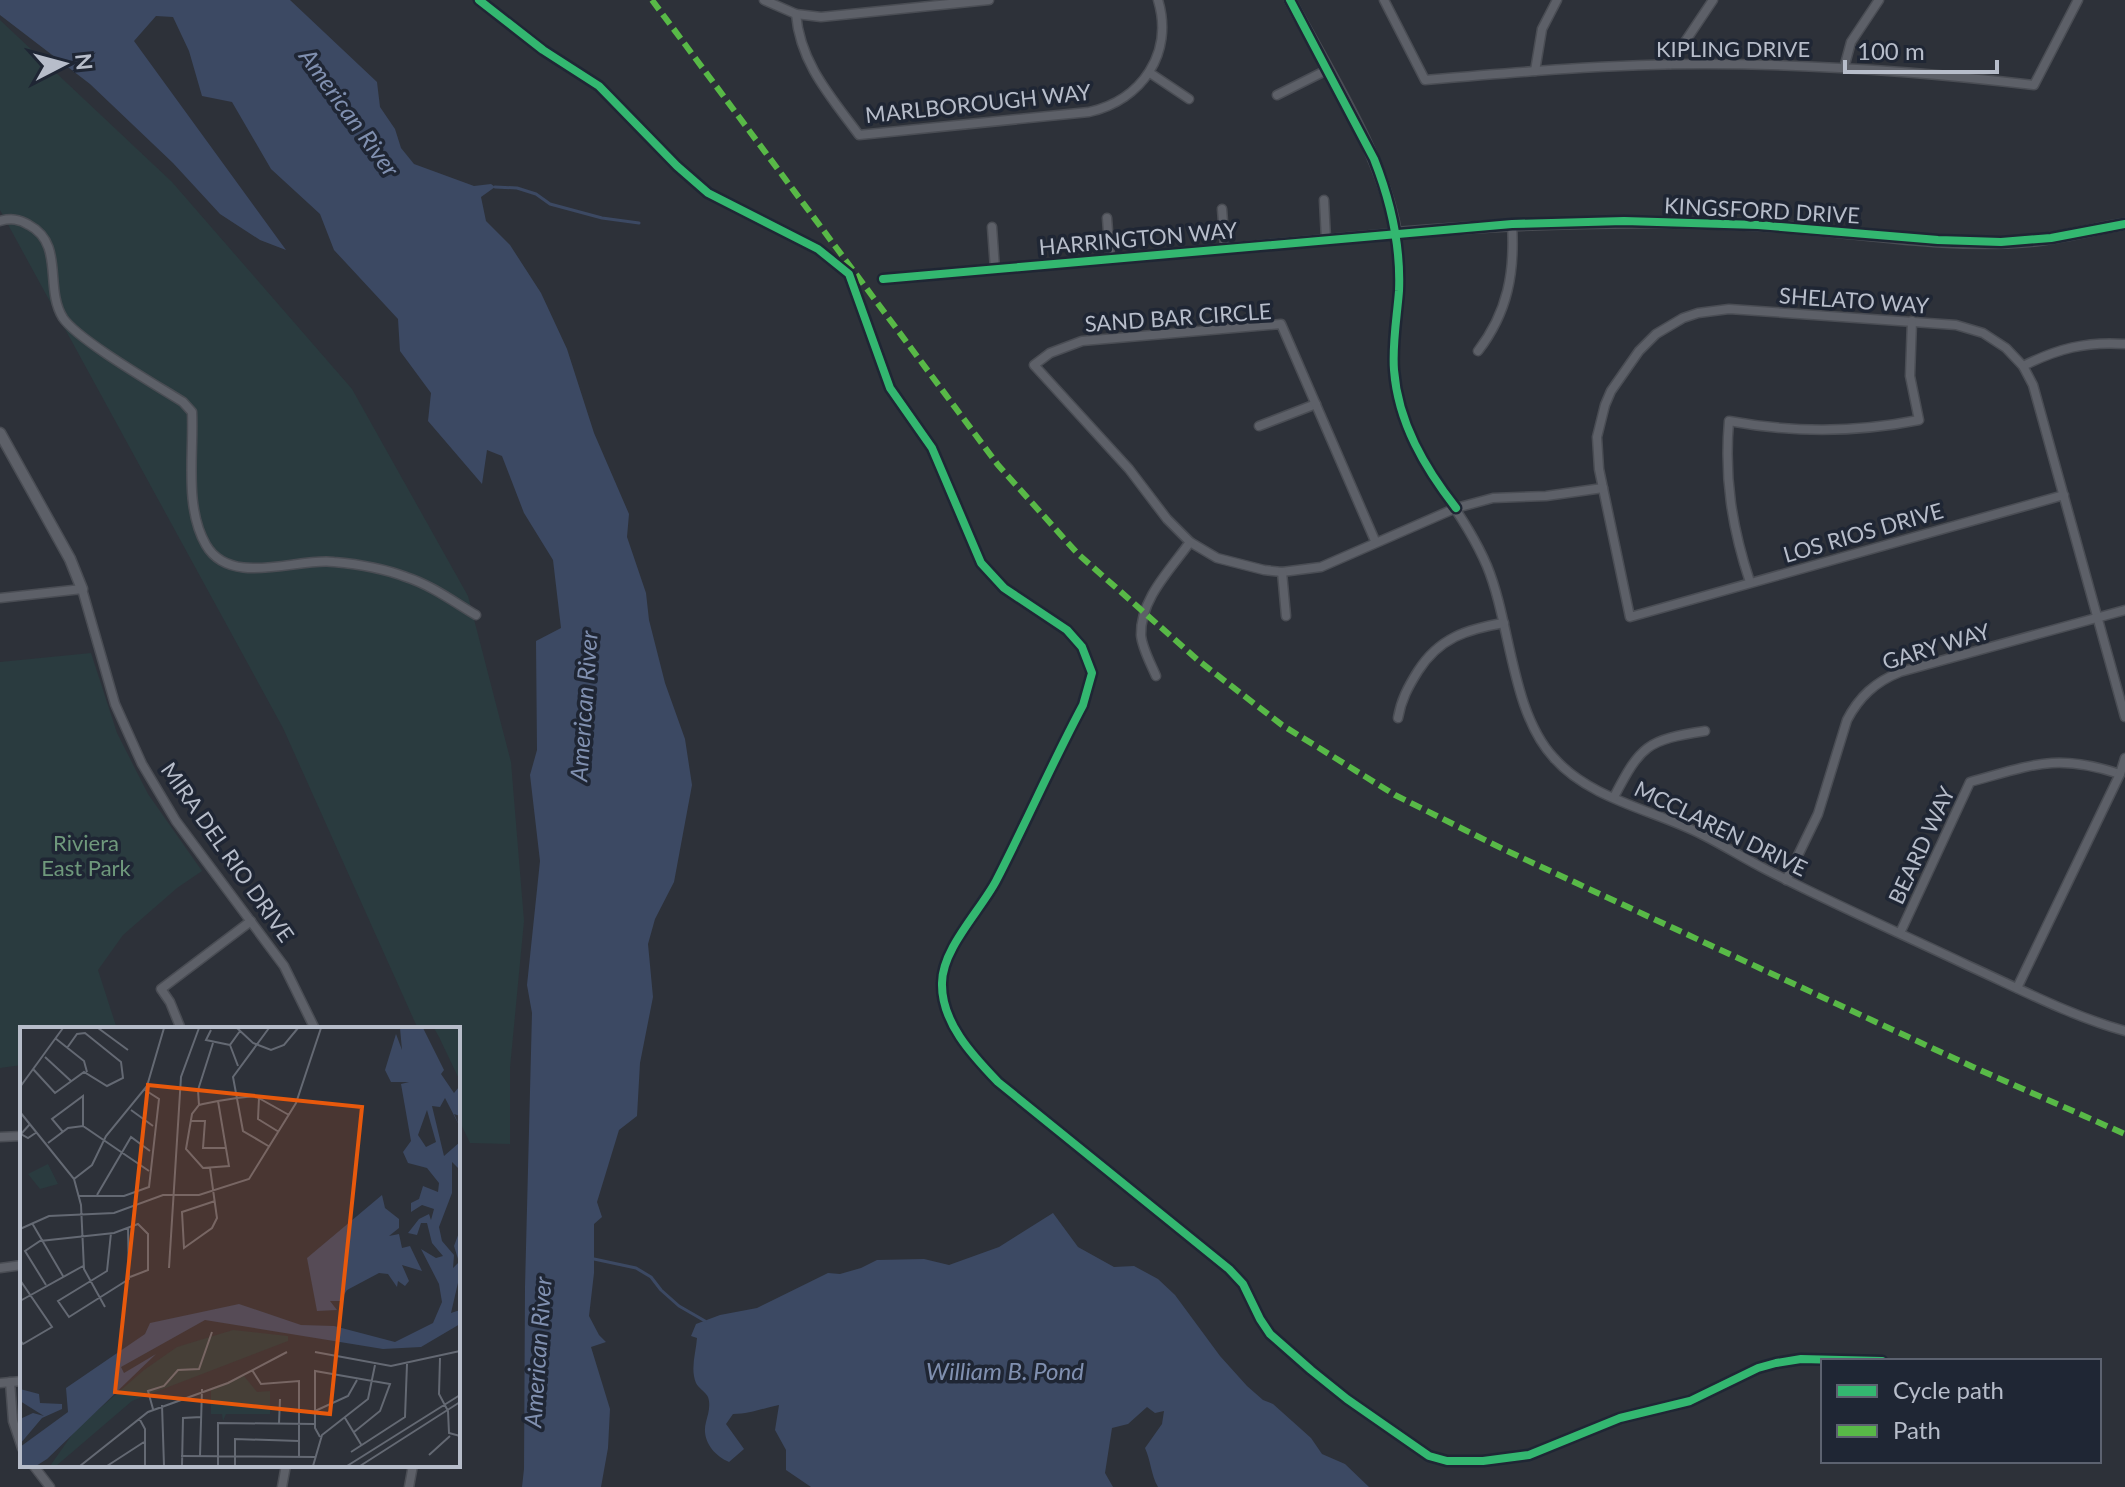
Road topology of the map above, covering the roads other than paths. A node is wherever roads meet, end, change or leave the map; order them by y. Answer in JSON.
{"nodes":[{"id":1,"x":764,"y":0,"type":"edge"},
{"id":2,"x":989,"y":0,"type":"edge"},
{"id":3,"x":1158,"y":0,"type":"edge"},
{"id":4,"x":1290,"y":0,"type":"edge"},
{"id":5,"x":1384,"y":0,"type":"edge"},
{"id":6,"x":1557,"y":0,"type":"edge"},
{"id":7,"x":1713,"y":0,"type":"edge"},
{"id":8,"x":1879,"y":0,"type":"edge"},
{"id":9,"x":2078,"y":0,"type":"edge"},
{"id":10,"x":796,"y":14,"type":"junction"},
{"id":11,"x":1670,"y":64,"type":"junction"},
{"id":12,"x":1844,"y":68,"type":"junction"},
{"id":13,"x":1327,"y":70,"type":"junction"},
{"id":14,"x":1535,"y":71,"type":"junction"},
{"id":15,"x":1150,"y":73,"type":"junction"},
{"id":16,"x":1277,"y":95,"type":"dead end"},
{"id":17,"x":1189,"y":99,"type":"dead end"},
{"id":18,"x":1324,"y":200,"type":"dead end"},
{"id":19,"x":1222,"y":209,"type":"dead end"},
{"id":20,"x":1107,"y":218,"type":"dead end"},
{"id":21,"x":0,"y":221,"type":"edge"},
{"id":22,"x":1512,"y":224,"type":"junction"},
{"id":23,"x":2125,"y":224,"type":"edge"},
{"id":24,"x":992,"y":227,"type":"dead end"},
{"id":25,"x":1396,"y":233,"type":"junction"},
{"id":26,"x":1326,"y":239,"type":"junction"},
{"id":27,"x":1225,"y":248,"type":"junction"},
{"id":28,"x":1110,"y":258,"type":"junction"},
{"id":29,"x":995,"y":269,"type":"junction"},
{"id":30,"x":883,"y":279,"type":"dead end"},
{"id":31,"x":1912,"y":321,"type":"junction"},
{"id":32,"x":2125,"y":344,"type":"edge"},
{"id":33,"x":1478,"y":351,"type":"dead end"},
{"id":34,"x":2023,"y":366,"type":"junction"},
{"id":35,"x":1316,"y":404,"type":"junction"},
{"id":36,"x":1259,"y":426,"type":"dead end"},
{"id":37,"x":0,"y":433,"type":"edge"},
{"id":38,"x":1603,"y":488,"type":"junction"},
{"id":39,"x":2064,"y":495,"type":"junction"},
{"id":40,"x":1456,"y":508,"type":"junction"},
{"id":41,"x":1190,"y":542,"type":"junction"},
{"id":42,"x":1376,"y":543,"type":"junction"},
{"id":43,"x":1282,"y":572,"type":"junction"},
{"id":44,"x":1750,"y":582,"type":"junction"},
{"id":45,"x":82,"y":589,"type":"junction"},
{"id":46,"x":0,"y":598,"type":"edge"},
{"id":47,"x":1671,"y":604,"type":"joint"},
{"id":48,"x":2125,"y":610,"type":"edge"},
{"id":49,"x":476,"y":615,"type":"dead end"},
{"id":50,"x":1286,"y":616,"type":"dead end"},
{"id":51,"x":2098,"y":618,"type":"junction"},
{"id":52,"x":1504,"y":623,"type":"junction"},
{"id":53,"x":1156,"y":676,"type":"dead end"},
{"id":54,"x":2125,"y":717,"type":"edge"},
{"id":55,"x":1398,"y":718,"type":"dead end"},
{"id":56,"x":1705,"y":731,"type":"dead end"},
{"id":57,"x":2125,"y":758,"type":"edge"},
{"id":58,"x":2120,"y":774,"type":"junction"},
{"id":59,"x":1614,"y":797,"type":"junction"},
{"id":60,"x":1786,"y":880,"type":"junction"},
{"id":61,"x":251,"y":921,"type":"junction"},
{"id":62,"x":1900,"y":933,"type":"junction"},
{"id":63,"x":2017,"y":988,"type":"junction"},
{"id":64,"x":180,"y":1027,"type":"edge"},
{"id":65,"x":314,"y":1027,"type":"edge"},
{"id":66,"x":2125,"y":1031,"type":"edge"},
{"id":67,"x":20,"y":1136,"type":"edge"},
{"id":68,"x":0,"y":1137,"type":"edge"},
{"id":69,"x":20,"y":1265,"type":"edge"},
{"id":70,"x":0,"y":1268,"type":"edge"},
{"id":71,"x":5,"y":1382,"type":"edge"},
{"id":72,"x":20,"y":1442,"type":"edge"},
{"id":73,"x":35,"y":1467,"type":"edge"},
{"id":74,"x":286,"y":1467,"type":"edge"},
{"id":75,"x":413,"y":1467,"type":"edge"},
{"id":76,"x":50,"y":1487,"type":"edge"},
{"id":77,"x":282,"y":1487,"type":"edge"},
{"id":78,"x":409,"y":1487,"type":"edge"}],
"edges":[{"from":1,"to":10,"type":"street"},
{"from":2,"to":10,"type":"street"},
{"from":3,"to":15,"type":"street","name":"MARLBOROUGH WAY"},
{"from":4,"to":13,"type":"street"},
{"from":5,"to":14,"type":"street","name":"KIPLING DRIVE"},
{"from":6,"to":14,"type":"street"},
{"from":7,"to":11,"type":"street"},
{"from":8,"to":12,"type":"street"},
{"from":9,"to":12,"type":"street","name":"KIPLING DRIVE"},
{"from":10,"to":15,"type":"street","name":"MARLBOROUGH WAY"},
{"from":11,"to":12,"type":"street","name":"KIPLING DRIVE"},
{"from":11,"to":14,"type":"street","name":"KIPLING DRIVE"},
{"from":13,"to":16,"type":"street"},
{"from":13,"to":25,"type":"street"},
{"from":15,"to":17,"type":"street"},
{"from":18,"to":26,"type":"street"},
{"from":19,"to":27,"type":"street","name":"HARRINGTON WAY"},
{"from":20,"to":28,"type":"street","name":"HARRINGTON WAY"},
{"from":21,"to":49,"type":"street"},
{"from":22,"to":23,"type":"street","name":"KINGSFORD DRIVE"},
{"from":22,"to":25,"type":"street","name":"KINGSFORD DRIVE"},
{"from":22,"to":33,"type":"street"},
{"from":24,"to":29,"type":"street"},
{"from":25,"to":26,"type":"street","name":"HARRINGTON WAY"},
{"from":25,"to":40,"type":"street","name":"MCCLAREN DRIVE"},
{"from":26,"to":27,"type":"street","name":"HARRINGTON WAY"},
{"from":27,"to":28,"type":"street","name":"HARRINGTON WAY"},
{"from":28,"to":29,"type":"street","name":"HARRINGTON WAY"},
{"from":29,"to":30,"type":"street","name":"HARRINGTON WAY"},
{"from":31,"to":34,"type":"street","name":"SHELATO WAY"},
{"from":31,"to":38,"type":"street","name":"SHELATO WAY"},
{"from":31,"to":44,"type":"street"},
{"from":32,"to":34,"type":"street"},
{"from":34,"to":39,"type":"street","name":"SHELATO WAY"},
{"from":35,"to":36,"type":"street"},
{"from":35,"to":41,"type":"street","name":"SAND BAR CIRCLE"},
{"from":35,"to":42,"type":"street","name":"SAND BAR CIRCLE"},
{"from":37,"to":45,"type":"street","name":"MIRA DEL RIO DRIVE"},
{"from":38,"to":40,"type":"street"},
{"from":38,"to":47,"type":"street","name":"SHELATO WAY"},
{"from":39,"to":44,"type":"street","name":"LOS RIOS DRIVE"},
{"from":39,"to":51,"type":"street","name":"SHELATO WAY"},
{"from":40,"to":42,"type":"street"},
{"from":40,"to":52,"type":"street","name":"MCCLAREN DRIVE"},
{"from":41,"to":43,"type":"street","name":"SAND BAR CIRCLE"},
{"from":41,"to":53,"type":"street"},
{"from":42,"to":43,"type":"street","name":"SAND BAR CIRCLE"},
{"from":43,"to":50,"type":"street"},
{"from":44,"to":47,"type":"street","name":"LOS RIOS DRIVE"},
{"from":45,"to":46,"type":"street"},
{"from":45,"to":61,"type":"street","name":"MIRA DEL RIO DRIVE"},
{"from":48,"to":51,"type":"street","name":"GARY WAY"},
{"from":51,"to":54,"type":"street","name":"SHELATO WAY"},
{"from":51,"to":60,"type":"street","name":"GARY WAY"},
{"from":52,"to":55,"type":"street"},
{"from":52,"to":59,"type":"street","name":"MCCLAREN DRIVE"},
{"from":56,"to":59,"type":"street"},
{"from":57,"to":58,"type":"street"},
{"from":58,"to":62,"type":"street","name":"BEARD WAY"},
{"from":58,"to":63,"type":"street"},
{"from":59,"to":60,"type":"street","name":"MCCLAREN DRIVE"},
{"from":60,"to":62,"type":"street","name":"MCCLAREN DRIVE"},
{"from":61,"to":64,"type":"street"},
{"from":61,"to":65,"type":"street","name":"MIRA DEL RIO DRIVE"},
{"from":62,"to":63,"type":"street","name":"MCCLAREN DRIVE"},
{"from":63,"to":66,"type":"street","name":"MCCLAREN DRIVE"},
{"from":67,"to":68,"type":"street"},
{"from":69,"to":70,"type":"street"},
{"from":71,"to":72,"type":"street"},
{"from":73,"to":76,"type":"street"},
{"from":74,"to":77,"type":"street"},
{"from":75,"to":78,"type":"street"}]}
